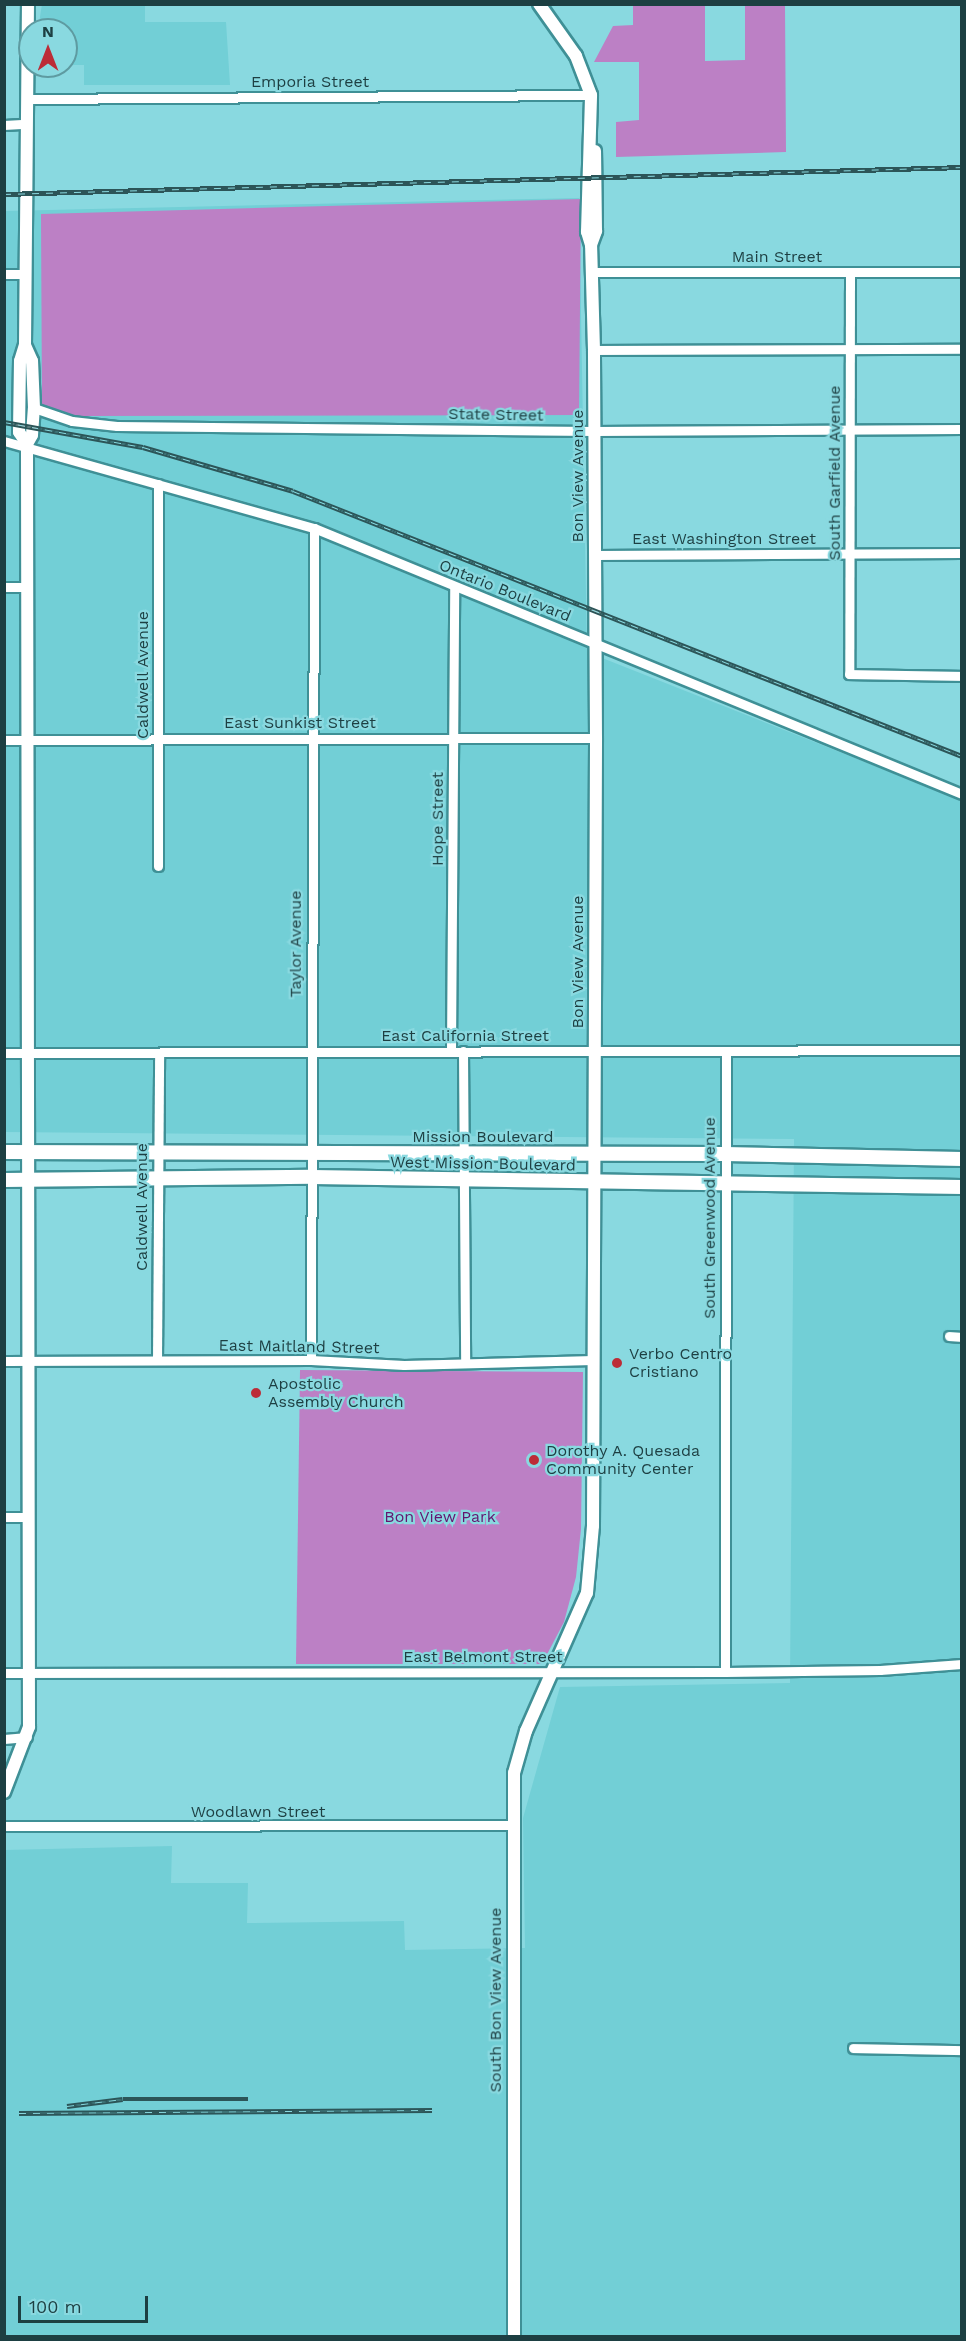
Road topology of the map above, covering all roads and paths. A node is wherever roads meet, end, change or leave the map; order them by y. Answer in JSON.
{"nodes":[{"id":1,"x":28,"y":4,"type":"edge"},
{"id":2,"x":538,"y":4,"type":"edge"},
{"id":3,"x":591,"y":95,"type":"junction"},
{"id":4,"x":28,"y":99,"type":"junction"},
{"id":5,"x":26,"y":124,"type":"junction"},
{"id":6,"x":4,"y":125,"type":"edge"},
{"id":7,"x":592,"y":272,"type":"junction"},
{"id":8,"x":850,"y":272,"type":"junction"},
{"id":9,"x":962,"y":272,"type":"edge"},
{"id":10,"x":4,"y":274,"type":"edge"},
{"id":11,"x":26,"y":274,"type":"junction"},
{"id":12,"x":25,"y":345,"type":"junction"},
{"id":13,"x":962,"y":348,"type":"edge"},
{"id":14,"x":594,"y":350,"type":"junction"},
{"id":15,"x":850,"y":350,"type":"junction"},
{"id":16,"x":34,"y":408,"type":"junction"},
{"id":17,"x":851,"y":428,"type":"junction"},
{"id":18,"x":962,"y":429,"type":"edge"},
{"id":19,"x":594,"y":431,"type":"junction"},
{"id":20,"x":4,"y":441,"type":"edge"},
{"id":21,"x":27,"y":444,"type":"junction"},
{"id":22,"x":158,"y":484,"type":"junction"},
{"id":23,"x":314,"y":528,"type":"junction"},
{"id":24,"x":850,"y":553,"type":"junction"},
{"id":25,"x":962,"y":553,"type":"edge"},
{"id":26,"x":595,"y":555,"type":"junction"},
{"id":27,"x":4,"y":587,"type":"edge"},
{"id":28,"x":28,"y":587,"type":"junction"},
{"id":29,"x":454,"y":587,"type":"junction"},
{"id":30,"x":595,"y":643,"type":"junction"},
{"id":31,"x":962,"y":676,"type":"edge"},
{"id":32,"x":312,"y":737,"type":"junction"},
{"id":33,"x":158,"y":738,"type":"junction"},
{"id":34,"x":596,"y":738,"type":"junction"},
{"id":35,"x":453,"y":739,"type":"junction"},
{"id":36,"x":4,"y":740,"type":"edge"},
{"id":37,"x":29,"y":740,"type":"junction"},
{"id":38,"x":962,"y":794,"type":"edge"},
{"id":39,"x":158,"y":866,"type":"dead end"},
{"id":40,"x":962,"y":1050,"type":"edge"},
{"id":41,"x":310,"y":1051,"type":"junction"},
{"id":42,"x":451,"y":1051,"type":"junction"},
{"id":43,"x":463,"y":1051,"type":"junction"},
{"id":44,"x":594,"y":1052,"type":"junction"},
{"id":45,"x":726,"y":1052,"type":"junction"},
{"id":46,"x":4,"y":1053,"type":"edge"},
{"id":47,"x":27,"y":1054,"type":"junction"},
{"id":48,"x":159,"y":1054,"type":"junction"},
{"id":49,"x":4,"y":1152,"type":"edge"},
{"id":50,"x":27,"y":1152,"type":"junction"},
{"id":51,"x":156,"y":1152,"type":"junction"},
{"id":52,"x":312,"y":1152,"type":"junction"},
{"id":53,"x":465,"y":1154,"type":"junction"},
{"id":54,"x":594,"y":1154,"type":"junction"},
{"id":55,"x":725,"y":1154,"type":"junction"},
{"id":56,"x":962,"y":1159,"type":"edge"},
{"id":57,"x":156,"y":1178,"type":"junction"},
{"id":58,"x":312,"y":1178,"type":"junction"},
{"id":59,"x":465,"y":1179,"type":"junction"},
{"id":60,"x":4,"y":1180,"type":"edge"},
{"id":61,"x":27,"y":1180,"type":"junction"},
{"id":62,"x":594,"y":1183,"type":"junction"},
{"id":63,"x":725,"y":1185,"type":"junction"},
{"id":64,"x":962,"y":1187,"type":"edge"},
{"id":65,"x":949,"y":1336,"type":"dead end"},
{"id":66,"x":962,"y":1337,"type":"edge"},
{"id":67,"x":157,"y":1360,"type":"junction"},
{"id":68,"x":311,"y":1360,"type":"junction"},
{"id":69,"x":465,"y":1360,"type":"junction"},
{"id":70,"x":593,"y":1360,"type":"junction"},
{"id":71,"x":4,"y":1361,"type":"edge"},
{"id":72,"x":28,"y":1361,"type":"junction"},
{"id":73,"x":4,"y":1517,"type":"edge"},
{"id":74,"x":28,"y":1517,"type":"junction"},
{"id":75,"x":962,"y":1664,"type":"edge"},
{"id":76,"x":553,"y":1671,"type":"junction"},
{"id":77,"x":725,"y":1672,"type":"junction"},
{"id":78,"x":4,"y":1673,"type":"edge"},
{"id":79,"x":29,"y":1673,"type":"junction"},
{"id":80,"x":27,"y":1737,"type":"junction"},
{"id":81,"x":4,"y":1739,"type":"edge"},
{"id":82,"x":4,"y":1792,"type":"edge"},
{"id":83,"x":512,"y":1825,"type":"junction"},
{"id":84,"x":4,"y":1826,"type":"edge"},
{"id":85,"x":853,"y":2048,"type":"dead end"},
{"id":86,"x":962,"y":2050,"type":"edge"},
{"id":87,"x":514,"y":2337,"type":"edge"}],
"edges":[{"from":1,"to":4,"type":"street"},
{"from":2,"to":3,"type":"street","name":"Bon View Avenue"},
{"from":3,"to":4,"type":"street","name":"Emporia Street"},
{"from":3,"to":7,"type":"street","name":"Bon View Avenue"},
{"from":4,"to":5,"type":"street"},
{"from":5,"to":6,"type":"street"},
{"from":5,"to":11,"type":"street"},
{"from":7,"to":8,"type":"street","name":"Main Street"},
{"from":7,"to":14,"type":"street","name":"Bon View Avenue"},
{"from":8,"to":9,"type":"street","name":"Main Street"},
{"from":8,"to":15,"type":"street","name":"South Garfield Avenue"},
{"from":10,"to":11,"type":"street"},
{"from":11,"to":12,"type":"street"},
{"from":12,"to":16,"type":"street"},
{"from":12,"to":21,"type":"street"},
{"from":13,"to":15,"type":"street"},
{"from":14,"to":15,"type":"street"},
{"from":14,"to":19,"type":"street","name":"Bon View Avenue"},
{"from":15,"to":17,"type":"street","name":"South Garfield Avenue"},
{"from":16,"to":19,"type":"street","name":"State Street"},
{"from":16,"to":21,"type":"street"},
{"from":17,"to":18,"type":"street","name":"State Street"},
{"from":17,"to":19,"type":"street","name":"State Street"},
{"from":17,"to":24,"type":"street","name":"South Garfield Avenue"},
{"from":19,"to":26,"type":"street","name":"Bon View Avenue"},
{"from":20,"to":21,"type":"street","name":"Ontario Boulevard"},
{"from":21,"to":22,"type":"street","name":"Ontario Boulevard"},
{"from":21,"to":28,"type":"street"},
{"from":22,"to":23,"type":"street","name":"Ontario Boulevard"},
{"from":22,"to":33,"type":"street","name":"Caldwell Avenue"},
{"from":23,"to":29,"type":"street","name":"Ontario Boulevard"},
{"from":23,"to":32,"type":"street","name":"Taylor Avenue"},
{"from":24,"to":25,"type":"street","name":"East Washington Street"},
{"from":24,"to":26,"type":"street","name":"East Washington Street"},
{"from":24,"to":31,"type":"street","name":"South Garfield Avenue"},
{"from":26,"to":30,"type":"street","name":"Bon View Avenue"},
{"from":27,"to":28,"type":"street"},
{"from":28,"to":37,"type":"street"},
{"from":29,"to":30,"type":"street","name":"Ontario Boulevard"},
{"from":29,"to":35,"type":"street","name":"Hope Street"},
{"from":30,"to":34,"type":"street","name":"Bon View Avenue"},
{"from":30,"to":38,"type":"street","name":"Ontario Boulevard"},
{"from":32,"to":33,"type":"street","name":"East Sunkist Street"},
{"from":32,"to":35,"type":"street","name":"East Sunkist Street"},
{"from":32,"to":41,"type":"street","name":"Taylor Avenue"},
{"from":33,"to":37,"type":"street","name":"East Sunkist Street"},
{"from":33,"to":39,"type":"street","name":"Caldwell Avenue"},
{"from":34,"to":35,"type":"street","name":"East Sunkist Street"},
{"from":34,"to":44,"type":"street","name":"Bon View Avenue"},
{"from":35,"to":42,"type":"street","name":"Hope Street"},
{"from":36,"to":37,"type":"street","name":"East Sunkist Street"},
{"from":37,"to":47,"type":"street"},
{"from":40,"to":45,"type":"street","name":"East California Street"},
{"from":41,"to":42,"type":"street","name":"East California Street"},
{"from":41,"to":48,"type":"street","name":"East California Street"},
{"from":41,"to":52,"type":"street","name":"Taylor Avenue"},
{"from":42,"to":43,"type":"street","name":"East California Street"},
{"from":43,"to":44,"type":"street","name":"East California Street"},
{"from":43,"to":53,"type":"street"},
{"from":44,"to":45,"type":"street","name":"East California Street"},
{"from":44,"to":54,"type":"street","name":"Bon View Avenue"},
{"from":45,"to":55,"type":"street","name":"South Greenwood Avenue"},
{"from":46,"to":47,"type":"street","name":"East California Street"},
{"from":47,"to":48,"type":"street","name":"East California Street"},
{"from":47,"to":50,"type":"street"},
{"from":48,"to":51,"type":"street","name":"Caldwell Avenue"},
{"from":49,"to":50,"type":"main road","name":"Mission Boulevard"},
{"from":50,"to":51,"type":"main road","name":"Mission Boulevard"},
{"from":50,"to":61,"type":"street"},
{"from":51,"to":52,"type":"main road","name":"Mission Boulevard"},
{"from":51,"to":57,"type":"street","name":"Caldwell Avenue"},
{"from":52,"to":53,"type":"main road","name":"Mission Boulevard"},
{"from":52,"to":58,"type":"street","name":"Taylor Avenue"},
{"from":53,"to":54,"type":"main road","name":"Mission Boulevard"},
{"from":53,"to":59,"type":"street"},
{"from":54,"to":55,"type":"main road","name":"Mission Boulevard"},
{"from":54,"to":62,"type":"street","name":"Bon View Avenue"},
{"from":55,"to":56,"type":"main road","name":"Mission Boulevard"},
{"from":55,"to":63,"type":"street","name":"South Greenwood Avenue"},
{"from":57,"to":58,"type":"main road","name":"West Mission Boulevard"},
{"from":57,"to":61,"type":"main road","name":"West Mission Boulevard"},
{"from":57,"to":67,"type":"street","name":"Caldwell Avenue"},
{"from":58,"to":59,"type":"main road","name":"West Mission Boulevard"},
{"from":58,"to":68,"type":"street","name":"Taylor Avenue"},
{"from":59,"to":62,"type":"main road","name":"West Mission Boulevard"},
{"from":59,"to":69,"type":"street"},
{"from":60,"to":61,"type":"main road","name":"West Mission Boulevard"},
{"from":61,"to":72,"type":"street"},
{"from":62,"to":63,"type":"main road","name":"West Mission Boulevard"},
{"from":62,"to":70,"type":"street","name":"Bon View Avenue"},
{"from":63,"to":64,"type":"main road","name":"West Mission Boulevard"},
{"from":63,"to":77,"type":"street","name":"South Greenwood Avenue"},
{"from":65,"to":66,"type":"street"},
{"from":67,"to":68,"type":"street","name":"East Maitland Street"},
{"from":67,"to":72,"type":"street","name":"East Maitland Street"},
{"from":68,"to":69,"type":"street","name":"East Maitland Street"},
{"from":69,"to":70,"type":"street","name":"East Maitland Street"},
{"from":70,"to":76,"type":"street","name":"Bon View Avenue"},
{"from":71,"to":72,"type":"street","name":"East Maitland Street"},
{"from":72,"to":74,"type":"street"},
{"from":73,"to":74,"type":"street"},
{"from":74,"to":79,"type":"street"},
{"from":75,"to":77,"type":"street","name":"East Belmont Street"},
{"from":76,"to":77,"type":"street","name":"East Belmont Street"},
{"from":76,"to":79,"type":"street","name":"East Belmont Street"},
{"from":76,"to":83,"type":"street","name":"South Bon View Avenue"},
{"from":78,"to":79,"type":"street","name":"East Belmont Street"},
{"from":79,"to":80,"type":"street"},
{"from":80,"to":81,"type":"street"},
{"from":80,"to":82,"type":"street"},
{"from":83,"to":84,"type":"street","name":"Woodlawn Street"},
{"from":83,"to":87,"type":"street","name":"South Bon View Avenue"},
{"from":85,"to":86,"type":"street"}]}
